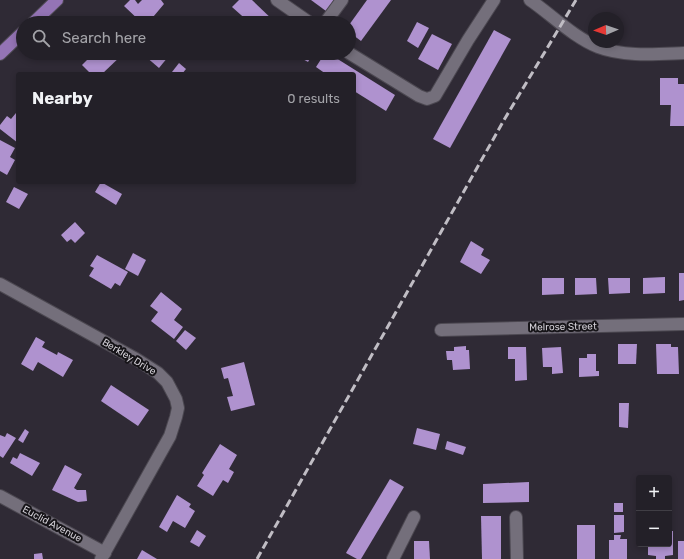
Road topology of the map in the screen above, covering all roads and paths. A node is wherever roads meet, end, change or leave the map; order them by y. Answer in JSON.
{"nodes":[{"id":1,"x":57,"y":0,"type":"edge"},
{"id":2,"x":277,"y":0,"type":"edge"},
{"id":3,"x":342,"y":0,"type":"edge"},
{"id":4,"x":494,"y":0,"type":"edge"},
{"id":5,"x":530,"y":0,"type":"edge"},
{"id":6,"x":40,"y":16,"type":"edge"},
{"id":7,"x":300,"y":16,"type":"edge"},
{"id":8,"x":330,"y":16,"type":"edge"},
{"id":9,"x":16,"y":39,"type":"edge"},
{"id":10,"x":684,"y":53,"type":"edge"},
{"id":11,"x":0,"y":54,"type":"edge"},
{"id":12,"x":356,"y":57,"type":"edge"},
{"id":13,"x":0,"y":284,"type":"edge"},
{"id":14,"x":684,"y":324,"type":"edge"},
{"id":15,"x":441,"y":330,"type":"dead end"},
{"id":16,"x":0,"y":496,"type":"edge"},
{"id":17,"x":414,"y":517,"type":"dead end"},
{"id":18,"x":516,"y":517,"type":"dead end"},
{"id":19,"x":103,"y":556,"type":"edge"},
{"id":20,"x":393,"y":559,"type":"edge"},
{"id":21,"x":517,"y":559,"type":"edge"}],
"edges":[{"from":1,"to":6,"type":"main road"},
{"from":2,"to":7,"type":"street"},
{"from":3,"to":8,"type":"street"},
{"from":4,"to":12,"type":"street"},
{"from":5,"to":10,"type":"street"},
{"from":9,"to":11,"type":"main road"},
{"from":13,"to":19,"type":"street","name":"Berkley Drive"},
{"from":14,"to":15,"type":"street","name":"Melrose Street"},
{"from":16,"to":19,"type":"street","name":"Euclid Avenue"},
{"from":17,"to":20,"type":"street"},
{"from":18,"to":21,"type":"street"}]}
